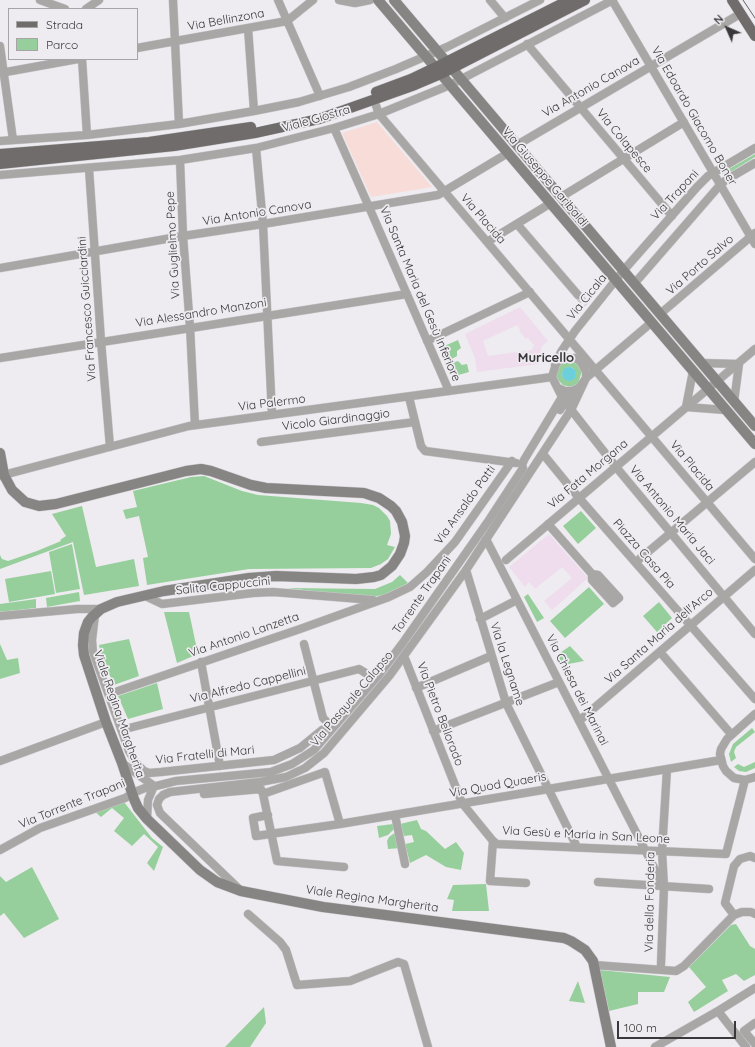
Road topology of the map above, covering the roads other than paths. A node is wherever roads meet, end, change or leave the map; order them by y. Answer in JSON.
{"nodes":[{"id":1,"x":40,"y":0,"type":"edge"},
{"id":2,"x":99,"y":0,"type":"edge"},
{"id":3,"x":173,"y":0,"type":"edge"},
{"id":4,"x":278,"y":0,"type":"edge"},
{"id":5,"x":313,"y":0,"type":"edge"},
{"id":6,"x":339,"y":0,"type":"edge"},
{"id":7,"x":370,"y":0,"type":"edge"},
{"id":8,"x":378,"y":0,"type":"edge"},
{"id":9,"x":394,"y":0,"type":"edge"},
{"id":10,"x":490,"y":0,"type":"edge"},
{"id":11,"x":540,"y":0,"type":"edge"},
{"id":12,"x":569,"y":0,"type":"edge"},
{"id":13,"x":585,"y":0,"type":"edge"},
{"id":14,"x":613,"y":0,"type":"edge"},
{"id":15,"x":732,"y":0,"type":"edge"},
{"id":16,"x":62,"y":8,"type":"edge"},
{"id":17,"x":87,"y":8,"type":"edge"},
{"id":18,"x":740,"y":14,"type":"junction"},
{"id":19,"x":505,"y":18,"type":"junction"},
{"id":20,"x":287,"y":21,"type":"junction"},
{"id":21,"x":248,"y":28,"type":"junction"},
{"id":22,"x":755,"y":36,"type":"edge"},
{"id":23,"x":175,"y":41,"type":"junction"},
{"id":24,"x":527,"y":44,"type":"junction"},
{"id":25,"x":0,"y":46,"type":"edge"},
{"id":26,"x":138,"y":48,"type":"edge"},
{"id":27,"x":437,"y":51,"type":"junction"},
{"id":28,"x":426,"y":56,"type":"junction"},
{"id":29,"x":73,"y":60,"type":"edge"},
{"id":30,"x":82,"y":60,"type":"edge"},
{"id":31,"x":449,"y":65,"type":"junction"},
{"id":32,"x":651,"y":66,"type":"junction"},
{"id":33,"x":438,"y":71,"type":"junction"},
{"id":34,"x":2,"y":73,"type":"edge"},
{"id":35,"x":460,"y":78,"type":"junction"},
{"id":36,"x":450,"y":84,"type":"junction"},
{"id":37,"x":320,"y":96,"type":"junction"},
{"id":38,"x":374,"y":100,"type":"junction"},
{"id":39,"x":581,"y":108,"type":"junction"},
{"id":40,"x":254,"y":111,"type":"junction"},
{"id":41,"x":379,"y":114,"type":"junction"},
{"id":42,"x":684,"y":122,"type":"junction"},
{"id":43,"x":179,"y":124,"type":"junction"},
{"id":44,"x":334,"y":128,"type":"junction"},
{"id":45,"x":87,"y":135,"type":"junction"},
{"id":46,"x":13,"y":140,"type":"junction"},
{"id":47,"x":0,"y":141,"type":"edge"},
{"id":48,"x":517,"y":145,"type":"junction"},
{"id":49,"x":256,"y":148,"type":"junction"},
{"id":50,"x":755,"y":148,"type":"edge"},
{"id":51,"x":508,"y":153,"type":"junction"},
{"id":52,"x":0,"y":154,"type":"edge"},
{"id":53,"x":624,"y":159,"type":"junction"},
{"id":54,"x":180,"y":160,"type":"junction"},
{"id":55,"x":755,"y":163,"type":"edge"},
{"id":56,"x":0,"y":164,"type":"edge"},
{"id":57,"x":89,"y":169,"type":"junction"},
{"id":58,"x":713,"y":173,"type":"junction"},
{"id":59,"x":0,"y":175,"type":"edge"},
{"id":60,"x":720,"y":185,"type":"junction"},
{"id":61,"x":443,"y":192,"type":"junction"},
{"id":62,"x":561,"y":197,"type":"junction"},
{"id":63,"x":551,"y":203,"type":"junction"},
{"id":64,"x":370,"y":207,"type":"junction"},
{"id":65,"x":672,"y":216,"type":"junction"},
{"id":66,"x":263,"y":224,"type":"junction"},
{"id":67,"x":517,"y":224,"type":"junction"},
{"id":68,"x":183,"y":236,"type":"junction"},
{"id":69,"x":754,"y":238,"type":"edge"},
{"id":70,"x":487,"y":242,"type":"junction"},
{"id":71,"x":94,"y":252,"type":"junction"},
{"id":72,"x":0,"y":268,"type":"edge"},
{"id":73,"x":624,"y":271,"type":"junction"},
{"id":74,"x":616,"y":280,"type":"junction"},
{"id":75,"x":634,"y":284,"type":"junction"},
{"id":76,"x":530,"y":292,"type":"junction"},
{"id":77,"x":407,"y":294,"type":"junction"},
{"id":78,"x":578,"y":295,"type":"tunnel mouth"},
{"id":79,"x":660,"y":314,"type":"junction"},
{"id":80,"x":267,"y":315,"type":"junction"},
{"id":81,"x":652,"y":322,"type":"junction"},
{"id":82,"x":190,"y":327,"type":"junction"},
{"id":83,"x":569,"y":339,"type":"junction"},
{"id":84,"x":427,"y":341,"type":"junction"},
{"id":85,"x":101,"y":342,"type":"junction"},
{"id":86,"x":755,"y":349,"type":"edge"},
{"id":87,"x":0,"y":358,"type":"edge"},
{"id":88,"x":580,"y":361,"type":"junction"},
{"id":89,"x":702,"y":363,"type":"junction"},
{"id":90,"x":739,"y":364,"type":"junction"},
{"id":91,"x":554,"y":367,"type":"junction"},
{"id":92,"x":595,"y":370,"type":"junction"},
{"id":93,"x":693,"y":371,"type":"junction"},
{"id":94,"x":552,"y":377,"type":"junction"},
{"id":95,"x":586,"y":378,"type":"junction"},
{"id":96,"x":717,"y":381,"type":"junction"},
{"id":97,"x":558,"y":388,"type":"junction"},
{"id":98,"x":579,"y":388,"type":"junction"},
{"id":99,"x":708,"y":389,"type":"junction"},
{"id":100,"x":449,"y":391,"type":"junction"},
{"id":101,"x":409,"y":397,"type":"junction"},
{"id":102,"x":564,"y":399,"type":"junction"},
{"id":103,"x":734,"y":402,"type":"junction"},
{"id":104,"x":686,"y":407,"type":"junction"},
{"id":105,"x":571,"y":410,"type":"junction"},
{"id":106,"x":725,"y":410,"type":"junction"},
{"id":107,"x":272,"y":415,"type":"junction"},
{"id":108,"x":415,"y":422,"type":"junction"},
{"id":109,"x":196,"y":425,"type":"junction"},
{"id":110,"x":755,"y":426,"type":"edge"},
{"id":111,"x":651,"y":437,"type":"junction"},
{"id":112,"x":261,"y":442,"type":"dead end"},
{"id":113,"x":755,"y":444,"type":"edge"},
{"id":114,"x":110,"y":447,"type":"junction"},
{"id":115,"x":0,"y":453,"type":"edge"},
{"id":116,"x":543,"y":454,"type":"junction"},
{"id":117,"x":512,"y":461,"type":"junction"},
{"id":118,"x":755,"y":462,"type":"edge"},
{"id":119,"x":522,"y":465,"type":"junction"},
{"id":120,"x":616,"y":466,"type":"junction"},
{"id":121,"x":2,"y":476,"type":"edge"},
{"id":122,"x":580,"y":498,"type":"junction"},
{"id":123,"x":707,"y":502,"type":"junction"},
{"id":124,"x":548,"y":524,"type":"junction"},
{"id":125,"x":671,"y":532,"type":"junction"},
{"id":126,"x":486,"y":539,"type":"junction"},
{"id":127,"x":755,"y":559,"type":"edge"},
{"id":128,"x":506,"y":560,"type":"dead end"},
{"id":129,"x":636,"y":562,"type":"junction"},
{"id":130,"x":466,"y":570,"type":"junction"},
{"id":131,"x":755,"y":570,"type":"edge"},
{"id":132,"x":592,"y":574,"type":"dead end"},
{"id":133,"x":145,"y":596,"type":"junction"},
{"id":134,"x":724,"y":596,"type":"junction"},
{"id":135,"x":378,"y":600,"type":"junction"},
{"id":136,"x":518,"y":600,"type":"junction"},
{"id":137,"x":98,"y":612,"type":"junction"},
{"id":138,"x":0,"y":616,"type":"edge"},
{"id":139,"x":480,"y":619,"type":"junction"},
{"id":140,"x":690,"y":626,"type":"junction"},
{"id":141,"x":755,"y":634,"type":"edge"},
{"id":142,"x":304,"y":644,"type":"dead end"},
{"id":143,"x":660,"y":652,"type":"junction"},
{"id":144,"x":404,"y":656,"type":"junction"},
{"id":145,"x":491,"y":656,"type":"junction"},
{"id":146,"x":201,"y":662,"type":"junction"},
{"id":147,"x":372,"y":677,"type":"junction"},
{"id":148,"x":313,"y":680,"type":"junction"},
{"id":149,"x":559,"y":682,"type":"junction"},
{"id":150,"x":416,"y":688,"type":"junction"},
{"id":151,"x":118,"y":691,"type":"dead end"},
{"id":152,"x":755,"y":698,"type":"edge"},
{"id":153,"x":506,"y":703,"type":"junction"},
{"id":154,"x":209,"y":707,"type":"junction"},
{"id":155,"x":755,"y":714,"type":"edge"},
{"id":156,"x":579,"y":721,"type":"junction"},
{"id":157,"x":106,"y":722,"type":"junction"},
{"id":158,"x":331,"y":726,"type":"junction"},
{"id":159,"x":129,"y":728,"type":"dead end"},
{"id":160,"x":433,"y":731,"type":"junction"},
{"id":161,"x":731,"y":734,"type":"junction"},
{"id":162,"x":721,"y":760,"type":"junction"},
{"id":163,"x":0,"y":761,"type":"edge"},
{"id":164,"x":122,"y":763,"type":"junction"},
{"id":165,"x":220,"y":766,"type":"junction"},
{"id":166,"x":667,"y":769,"type":"junction"},
{"id":167,"x":755,"y":777,"type":"edge"},
{"id":168,"x":609,"y":779,"type":"junction"},
{"id":169,"x":746,"y":780,"type":"junction"},
{"id":170,"x":154,"y":786,"type":"junction"},
{"id":171,"x":548,"y":789,"type":"junction"},
{"id":172,"x":132,"y":794,"type":"junction"},
{"id":173,"x":204,"y":794,"type":"dead end"},
{"id":174,"x":263,"y":794,"type":"junction"},
{"id":175,"x":462,"y":804,"type":"junction"},
{"id":176,"x":268,"y":815,"type":"junction"},
{"id":177,"x":395,"y":815,"type":"junction"},
{"id":178,"x":147,"y":819,"type":"junction"},
{"id":179,"x":340,"y":824,"type":"junction"},
{"id":180,"x":275,"y":833,"type":"junction"},
{"id":181,"x":493,"y":841,"type":"junction"},
{"id":182,"x":0,"y":845,"type":"edge"},
{"id":183,"x":577,"y":847,"type":"junction"},
{"id":184,"x":0,"y":850,"type":"edge"},
{"id":185,"x":646,"y":851,"type":"junction"},
{"id":186,"x":662,"y":851,"type":"junction"},
{"id":187,"x":755,"y":858,"type":"edge"},
{"id":188,"x":405,"y":864,"type":"dead end"},
{"id":189,"x":344,"y":867,"type":"dead end"},
{"id":190,"x":598,"y":882,"type":"dead end"},
{"id":191,"x":526,"y":883,"type":"dead end"},
{"id":192,"x":664,"y":886,"type":"junction"},
{"id":193,"x":709,"y":889,"type":"dead end"},
{"id":194,"x":241,"y":891,"type":"junction"},
{"id":195,"x":248,"y":914,"type":"dead end"},
{"id":196,"x":755,"y":914,"type":"edge"},
{"id":197,"x":734,"y":915,"type":"junction"},
{"id":198,"x":661,"y":964,"type":"dead end"},
{"id":199,"x":594,"y":965,"type":"junction"},
{"id":200,"x":755,"y":988,"type":"edge"},
{"id":201,"x":718,"y":1012,"type":"junction"},
{"id":202,"x":755,"y":1023,"type":"edge"},
{"id":203,"x":755,"y":1044,"type":"edge"},
{"id":204,"x":428,"y":1047,"type":"edge"},
{"id":205,"x":610,"y":1047,"type":"edge"},
{"id":206,"x":655,"y":1047,"type":"edge"},
{"id":207,"x":746,"y":1047,"type":"edge"}],
"edges":[{"from":1,"to":16,"type":"street"},
{"from":2,"to":17,"type":"street"},
{"from":3,"to":23,"type":"street"},
{"from":4,"to":20,"type":"street"},
{"from":5,"to":20,"type":"street","name":"Via Bellinzona"},
{"from":6,"to":7,"type":"street"},
{"from":8,"to":28,"type":"main road","name":"Via Giuseppe Garibaldi"},
{"from":9,"to":27,"type":"main road","name":"Via Giuseppe Garibaldi"},
{"from":10,"to":19,"type":"street"},
{"from":11,"to":19,"type":"street","name":"Viale Giostra"},
{"from":12,"to":31,"type":"main road","name":"Viale Giostra"},
{"from":13,"to":31,"type":"main road","name":"Viale Giostra"},
{"from":14,"to":24,"type":"street","name":"Viale Giostra"},
{"from":14,"to":32,"type":"street","name":"Via Edoardo Giacomo Boner"},
{"from":15,"to":18,"type":"main road"},
{"from":18,"to":22,"type":"main road"},
{"from":18,"to":32,"type":"street","name":"Via Antonio Canova"},
{"from":19,"to":27,"type":"street","name":"Viale Giostra"},
{"from":20,"to":21,"type":"street","name":"Via Bellinzona"},
{"from":20,"to":37,"type":"street"},
{"from":21,"to":23,"type":"street","name":"Via Bellinzona"},
{"from":21,"to":40,"type":"street"},
{"from":23,"to":26,"type":"street","name":"Via Bellinzona"},
{"from":23,"to":43,"type":"street"},
{"from":24,"to":35,"type":"street","name":"Viale Giostra"},
{"from":24,"to":39,"type":"street","name":"Via Colapesce"},
{"from":25,"to":34,"type":"street"},
{"from":27,"to":28,"type":"street","name":"Viale Giostra"},
{"from":27,"to":31,"type":"main road","name":"Via Giuseppe Garibaldi"},
{"from":28,"to":33,"type":"main road","name":"Via Giuseppe Garibaldi"},
{"from":28,"to":37,"type":"street","name":"Viale Giostra"},
{"from":29,"to":34,"type":"street"},
{"from":30,"to":45,"type":"street"},
{"from":31,"to":33,"type":"main road","name":"Viale Giostra"},
{"from":31,"to":35,"type":"main road","name":"Via Giuseppe Garibaldi"},
{"from":32,"to":39,"type":"street","name":"Via Antonio Canova"},
{"from":32,"to":42,"type":"street","name":"Via Edoardo Giacomo Boner"},
{"from":33,"to":36,"type":"main road","name":"Via Giuseppe Garibaldi"},
{"from":33,"to":38,"type":"main road","name":"Viale Giostra"},
{"from":33,"to":52,"type":"main road","name":"Viale Giostra"},
{"from":34,"to":46,"type":"street"},
{"from":35,"to":36,"type":"street","name":"Viale Giostra"},
{"from":35,"to":48,"type":"main road","name":"Via Giuseppe Garibaldi"},
{"from":36,"to":41,"type":"street","name":"Viale Giostra"},
{"from":36,"to":51,"type":"main road","name":"Via Giuseppe Garibaldi"},
{"from":37,"to":40,"type":"street","name":"Viale Giostra"},
{"from":38,"to":41,"type":"street","name":"Via Placida"},
{"from":38,"to":56,"type":"main road","name":"Viale Giostra"},
{"from":39,"to":48,"type":"street","name":"Via Antonio Canova"},
{"from":39,"to":53,"type":"street","name":"Via Colapesce"},
{"from":40,"to":43,"type":"street","name":"Viale Giostra"},
{"from":41,"to":44,"type":"street","name":"Viale Giostra"},
{"from":41,"to":61,"type":"street","name":"Via Placida"},
{"from":42,"to":53,"type":"street"},
{"from":42,"to":58,"type":"street","name":"Via Edoardo Giacomo Boner"},
{"from":43,"to":45,"type":"street","name":"Viale Giostra"},
{"from":44,"to":49,"type":"street","name":"Viale Giostra"},
{"from":44,"to":64,"type":"street","name":"Via Santa Maria del Gesù Inferiore"},
{"from":45,"to":46,"type":"street","name":"Viale Giostra"},
{"from":46,"to":47,"type":"street","name":"Viale Giostra"},
{"from":48,"to":62,"type":"main road","name":"Via Giuseppe Garibaldi"},
{"from":49,"to":54,"type":"street","name":"Viale Giostra"},
{"from":49,"to":66,"type":"street"},
{"from":50,"to":58,"type":"street","name":"Via Trapani"},
{"from":51,"to":61,"type":"street","name":"Via Antonio Canova"},
{"from":51,"to":63,"type":"main road","name":"Via Giuseppe Garibaldi"},
{"from":53,"to":62,"type":"street"},
{"from":53,"to":65,"type":"street","name":"Via Colapesce"},
{"from":54,"to":57,"type":"street","name":"Viale Giostra"},
{"from":54,"to":68,"type":"street","name":"Via Guglielmo Pepe"},
{"from":55,"to":60,"type":"street"},
{"from":57,"to":59,"type":"street","name":"Viale Giostra"},
{"from":57,"to":71,"type":"street","name":"Via Francesco Guicciardini"},
{"from":58,"to":60,"type":"street","name":"Via Edoardo Giacomo Boner"},
{"from":58,"to":65,"type":"street","name":"Via Trapani"},
{"from":60,"to":69,"type":"street","name":"Via Edoardo Giacomo Boner"},
{"from":60,"to":75,"type":"street"},
{"from":61,"to":64,"type":"street","name":"Via Antonio Canova"},
{"from":61,"to":70,"type":"street","name":"Via Placida"},
{"from":62,"to":73,"type":"main road","name":"Via Giuseppe Garibaldi"},
{"from":63,"to":67,"type":"street"},
{"from":63,"to":74,"type":"main road","name":"Via Giuseppe Garibaldi"},
{"from":64,"to":66,"type":"street","name":"Via Antonio Canova"},
{"from":64,"to":77,"type":"street","name":"Via Santa Maria del Gesù Inferiore"},
{"from":65,"to":73,"type":"street","name":"Via Trapani"},
{"from":66,"to":68,"type":"street","name":"Via Antonio Canova"},
{"from":66,"to":80,"type":"street"},
{"from":67,"to":70,"type":"street"},
{"from":67,"to":78,"type":"street"},
{"from":68,"to":71,"type":"street","name":"Via Antonio Canova"},
{"from":68,"to":82,"type":"street","name":"Via Guglielmo Pepe"},
{"from":69,"to":79,"type":"street","name":"Via Porto Salvo"},
{"from":70,"to":76,"type":"street","name":"Via Placida"},
{"from":71,"to":72,"type":"street","name":"Via Antonio Canova"},
{"from":71,"to":85,"type":"street","name":"Via Francesco Guicciardini"},
{"from":73,"to":74,"type":"street","name":"Via Cicala"},
{"from":73,"to":75,"type":"main road","name":"Via Giuseppe Garibaldi"},
{"from":74,"to":75,"type":"main road"},
{"from":74,"to":81,"type":"main road","name":"Via Giuseppe Garibaldi"},
{"from":74,"to":83,"type":"street","name":"Via Cicala"},
{"from":75,"to":79,"type":"main road","name":"Via Giuseppe Garibaldi"},
{"from":76,"to":83,"type":"street","name":"Via Placida"},
{"from":76,"to":84,"type":"street"},
{"from":77,"to":80,"type":"street","name":"Via Alessandro Manzoni"},
{"from":77,"to":84,"type":"street","name":"Via Santa Maria del Gesù Inferiore"},
{"from":79,"to":89,"type":"main road","name":"Via Giuseppe Garibaldi"},
{"from":80,"to":82,"type":"street","name":"Via Alessandro Manzoni"},
{"from":80,"to":107,"type":"street"},
{"from":81,"to":92,"type":"street"},
{"from":81,"to":93,"type":"main road","name":"Via Giuseppe Garibaldi"},
{"from":82,"to":85,"type":"street","name":"Via Alessandro Manzoni"},
{"from":82,"to":109,"type":"street","name":"Via Guglielmo Pepe"},
{"from":83,"to":91,"type":"street","name":"Via Cicala"},
{"from":83,"to":92,"type":"street","name":"Via Placida"},
{"from":84,"to":100,"type":"street","name":"Via Santa Maria del Gesù Inferiore"},
{"from":85,"to":87,"type":"street","name":"Via Alessandro Manzoni"},
{"from":85,"to":114,"type":"street","name":"Via Francesco Guicciardini"},
{"from":86,"to":90,"type":"street"},
{"from":88,"to":91,"type":"street"},
{"from":88,"to":92,"type":"street"},
{"from":88,"to":95,"type":"street"},
{"from":89,"to":90,"type":"street"},
{"from":89,"to":96,"type":"main road","name":"Via Giuseppe Garibaldi"},
{"from":90,"to":96,"type":"street","name":"Via Fata Morgana"},
{"from":90,"to":103,"type":"street"},
{"from":91,"to":94,"type":"street"},
{"from":92,"to":95,"type":"street"},
{"from":92,"to":111,"type":"street","name":"Via Placida"},
{"from":93,"to":99,"type":"main road","name":"Via Giuseppe Garibaldi"},
{"from":93,"to":104,"type":"street"},
{"from":94,"to":97,"type":"street"},
{"from":94,"to":100,"type":"street","name":"Via Palermo"},
{"from":95,"to":98,"type":"street"},
{"from":95,"to":105,"type":"street","name":"Via Pasquale Calapso"},
{"from":96,"to":99,"type":"street","name":"Via Fata Morgana"},
{"from":96,"to":103,"type":"main road","name":"Via Giuseppe Garibaldi"},
{"from":97,"to":98,"type":"street"},
{"from":97,"to":102,"type":"street"},
{"from":98,"to":102,"type":"street"},
{"from":99,"to":104,"type":"street","name":"Via Fata Morgana"},
{"from":99,"to":106,"type":"main road","name":"Via Giuseppe Garibaldi"},
{"from":100,"to":101,"type":"street","name":"Via Palermo"},
{"from":101,"to":107,"type":"street","name":"Via Palermo"},
{"from":101,"to":108,"type":"street"},
{"from":102,"to":105,"type":"street","name":"Via Antonio Maria Jaci"},
{"from":102,"to":119,"type":"street"},
{"from":103,"to":110,"type":"main road"},
{"from":104,"to":106,"type":"street"},
{"from":104,"to":111,"type":"street","name":"Via Fata Morgana"},
{"from":105,"to":116,"type":"street","name":"Via Pasquale Calapso"},
{"from":105,"to":120,"type":"street","name":"Via Antonio Maria Jaci"},
{"from":106,"to":113,"type":"main road"},
{"from":107,"to":109,"type":"street","name":"Via Palermo"},
{"from":108,"to":112,"type":"street","name":"Vicolo Giardinaggio"},
{"from":108,"to":117,"type":"street"},
{"from":109,"to":114,"type":"street","name":"Via Palermo"},
{"from":111,"to":120,"type":"street","name":"Via Fata Morgana"},
{"from":111,"to":123,"type":"street","name":"Via Placida"},
{"from":114,"to":121,"type":"street","name":"Via Palermo"},
{"from":115,"to":121,"type":"main road"},
{"from":116,"to":122,"type":"street","name":"Piazza Casa Pia"},
{"from":116,"to":126,"type":"street","name":"Via Pasquale Calapso"},
{"from":117,"to":119,"type":"street"},
{"from":117,"to":135,"type":"street","name":"Via Ansaldo Patti"},
{"from":118,"to":123,"type":"street"},
{"from":119,"to":147,"type":"street"},
{"from":119,"to":170,"type":"street","name":"Torrente Trapani"},
{"from":120,"to":122,"type":"street","name":"Via Fata Morgana"},
{"from":120,"to":125,"type":"street","name":"Via Antonio Maria Jaci"},
{"from":121,"to":133,"type":"main road"},
{"from":122,"to":124,"type":"street","name":"Via Fata Morgana"},
{"from":122,"to":129,"type":"street","name":"Piazza Casa Pia"},
{"from":123,"to":125,"type":"street"},
{"from":123,"to":127,"type":"street","name":"Via Placida"},
{"from":124,"to":128,"type":"street","name":"Via Fata Morgana"},
{"from":124,"to":132,"type":"street"},
{"from":125,"to":129,"type":"street"},
{"from":125,"to":134,"type":"street","name":"Via Antonio Maria Jaci"},
{"from":126,"to":130,"type":"street","name":"Via Pasquale Calapso"},
{"from":126,"to":136,"type":"street","name":"Via Chiesa dei Marinai"},
{"from":129,"to":140,"type":"street","name":"Piazza Casa Pia"},
{"from":130,"to":139,"type":"street","name":"Via la Legname"},
{"from":130,"to":144,"type":"street","name":"Via Pasquale Calapso"},
{"from":131,"to":134,"type":"street","name":"Via Santa Maria dell'Arco"},
{"from":133,"to":135,"type":"street","name":"Salita Cappuccini"},
{"from":133,"to":137,"type":"main road"},
{"from":134,"to":140,"type":"street","name":"Via Santa Maria dell'Arco"},
{"from":134,"to":141,"type":"street","name":"Via Antonio Maria Jaci"},
{"from":135,"to":146,"type":"street","name":"Via Antonio Lanzetta"},
{"from":136,"to":139,"type":"street"},
{"from":136,"to":149,"type":"street","name":"Via Chiesa dei Marinai"},
{"from":137,"to":138,"type":"street"},
{"from":137,"to":157,"type":"main road","name":"Viale Regina Margherita"},
{"from":137,"to":165,"type":"street","name":"Via Fratelli di Mari"},
{"from":139,"to":145,"type":"street","name":"Via la Legname"},
{"from":140,"to":143,"type":"street","name":"Via Santa Maria dell'Arco"},
{"from":140,"to":152,"type":"street","name":"Piazza Casa Pia"},
{"from":142,"to":148,"type":"street"},
{"from":143,"to":156,"type":"street","name":"Via Santa Maria dell'Arco"},
{"from":143,"to":161,"type":"street"},
{"from":144,"to":150,"type":"street","name":"Via Pietro Bellorado"},
{"from":144,"to":194,"type":"street","name":"Via Pasquale Calapso"},
{"from":145,"to":150,"type":"street"},
{"from":145,"to":153,"type":"street","name":"Via la Legname"},
{"from":146,"to":151,"type":"street","name":"Via Antonio Lanzetta"},
{"from":146,"to":154,"type":"street"},
{"from":147,"to":148,"type":"street","name":"Via Alfredo Cappellini"},
{"from":147,"to":158,"type":"street"},
{"from":148,"to":154,"type":"street","name":"Via Alfredo Cappellini"},
{"from":148,"to":158,"type":"street"},
{"from":149,"to":153,"type":"street"},
{"from":149,"to":156,"type":"street","name":"Via Chiesa dei Marinai"},
{"from":150,"to":160,"type":"street","name":"Via Pietro Bellorado"},
{"from":153,"to":160,"type":"street"},
{"from":153,"to":171,"type":"street","name":"Via la Legname"},
{"from":154,"to":159,"type":"street","name":"Via Alfredo Cappellini"},
{"from":154,"to":165,"type":"street"},
{"from":155,"to":161,"type":"street"},
{"from":156,"to":168,"type":"street","name":"Via Chiesa dei Marinai"},
{"from":157,"to":163,"type":"street"},
{"from":157,"to":164,"type":"main road","name":"Viale Regina Margherita"},
{"from":158,"to":165,"type":"street","name":"Via Fratelli di Mari"},
{"from":158,"to":170,"type":"street","name":"Via Torrente Trapani"},
{"from":160,"to":175,"type":"street","name":"Via Pietro Bellorado"},
{"from":161,"to":162,"type":"street"},
{"from":162,"to":166,"type":"street","name":"Via Quod Quaeris"},
{"from":162,"to":169,"type":"street"},
{"from":164,"to":170,"type":"street"},
{"from":164,"to":172,"type":"main road","name":"Viale Regina Margherita"},
{"from":166,"to":168,"type":"street","name":"Via Quod Quaeris"},
{"from":166,"to":186,"type":"street","name":"Via della Fonderia"},
{"from":167,"to":169,"type":"street"},
{"from":168,"to":171,"type":"street","name":"Via Quod Quaeris"},
{"from":168,"to":185,"type":"street","name":"Via Chiesa dei Marinai"},
{"from":169,"to":186,"type":"street","name":"Via Gesù e Maria in San Leone"},
{"from":170,"to":172,"type":"street","name":"Via Torrente Trapani"},
{"from":170,"to":178,"type":"street"},
{"from":171,"to":175,"type":"street","name":"Via Quod Quaeris"},
{"from":171,"to":183,"type":"street","name":"Via la Legname"},
{"from":172,"to":178,"type":"main road","name":"Viale Regina Margherita"},
{"from":172,"to":182,"type":"street"},
{"from":172,"to":184,"type":"street","name":"Via Torrente Trapani"},
{"from":173,"to":174,"type":"street"},
{"from":174,"to":176,"type":"street"},
{"from":174,"to":179,"type":"street"},
{"from":175,"to":177,"type":"street","name":"Via Quod Quaeris"},
{"from":175,"to":181,"type":"street","name":"Via Gesù e Maria in San Leone"},
{"from":176,"to":180,"type":"street"},
{"from":176,"to":180,"type":"street","name":"Via Quod Quaeris"},
{"from":177,"to":179,"type":"street","name":"Via Quod Quaeris"},
{"from":177,"to":188,"type":"street"},
{"from":178,"to":194,"type":"main road","name":"Viale Regina Margherita"},
{"from":179,"to":180,"type":"street","name":"Via Quod Quaeris"},
{"from":180,"to":189,"type":"street"},
{"from":181,"to":183,"type":"street","name":"Via Gesù e Maria in San Leone"},
{"from":181,"to":191,"type":"street"},
{"from":183,"to":185,"type":"street","name":"Via Gesù e Maria in San Leone"},
{"from":185,"to":186,"type":"street","name":"Via Gesù e Maria in San Leone"},
{"from":185,"to":192,"type":"street","name":"Via Chiesa dei Marinai"},
{"from":186,"to":192,"type":"street","name":"Via della Fonderia"},
{"from":187,"to":197,"type":"street"},
{"from":190,"to":192,"type":"street"},
{"from":192,"to":193,"type":"street"},
{"from":192,"to":198,"type":"street","name":"Via della Fonderia"},
{"from":194,"to":199,"type":"main road","name":"Viale Regina Margherita"},
{"from":195,"to":204,"type":"street"},
{"from":196,"to":197,"type":"street"},
{"from":197,"to":199,"type":"street"},
{"from":199,"to":205,"type":"main road","name":"Viale Regina Margherita"},
{"from":200,"to":201,"type":"street"},
{"from":201,"to":206,"type":"street"},
{"from":201,"to":207,"type":"street"},
{"from":202,"to":203,"type":"street"}]}
